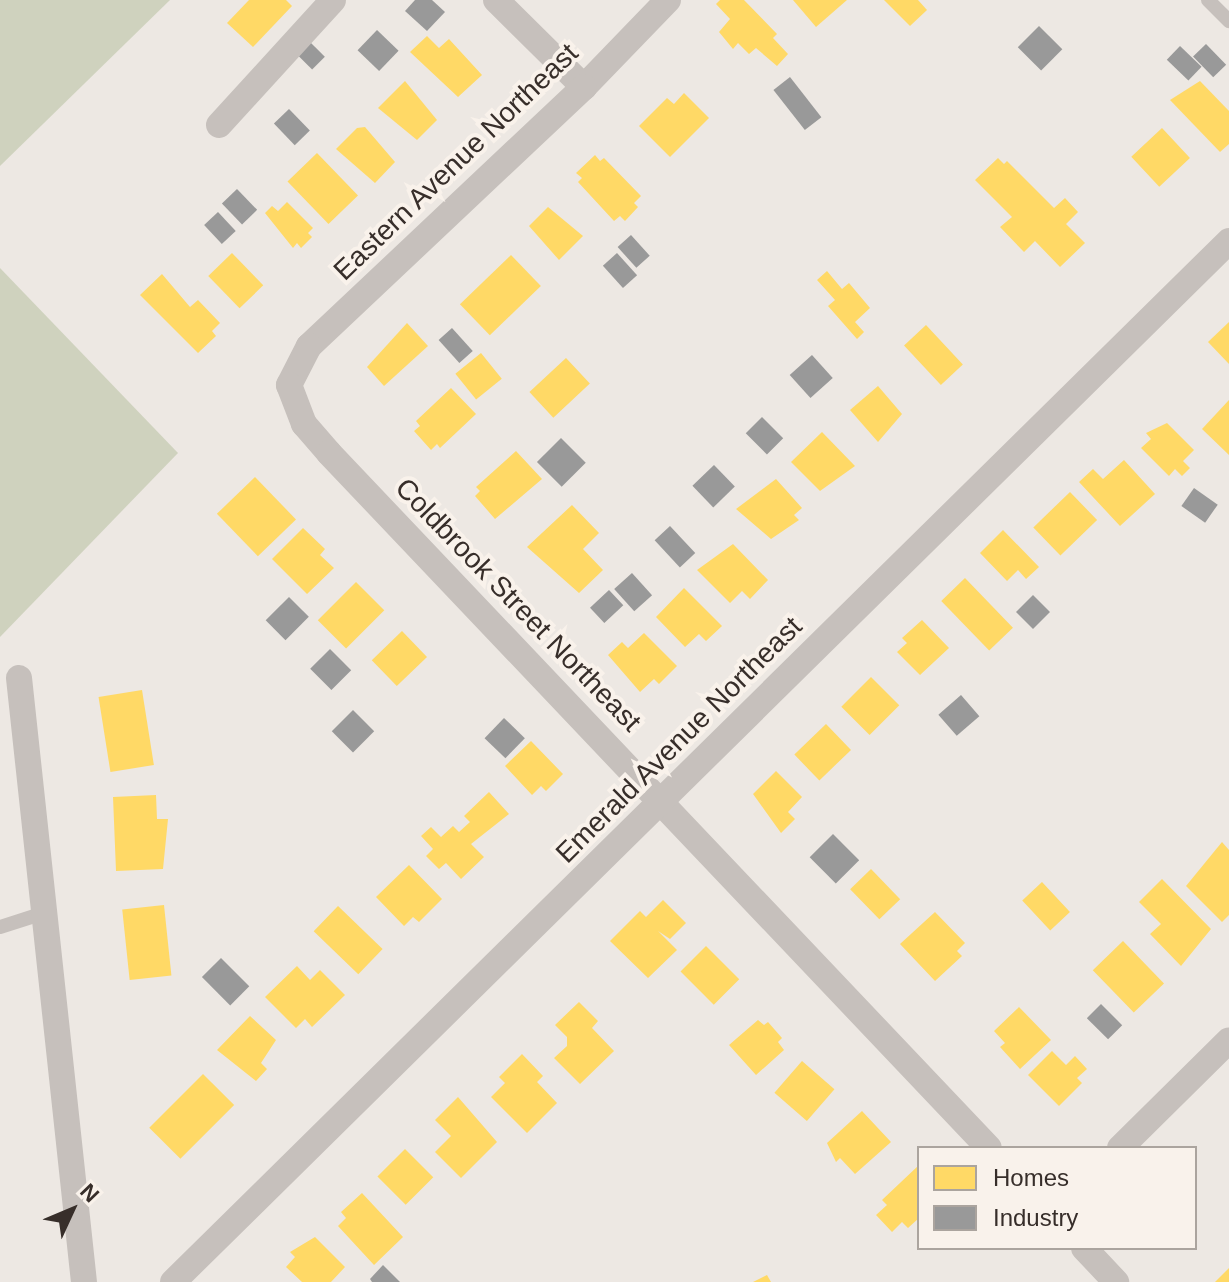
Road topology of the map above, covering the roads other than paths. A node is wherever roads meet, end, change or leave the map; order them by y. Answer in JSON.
{"nodes":[{"id":1,"x":333,"y":0,"type":"edge"},
{"id":2,"x":496,"y":0,"type":"edge"},
{"id":3,"x":668,"y":0,"type":"edge"},
{"id":4,"x":1208,"y":0,"type":"edge"},
{"id":5,"x":1229,"y":21,"type":"edge"},
{"id":6,"x":584,"y":87,"type":"junction"},
{"id":7,"x":219,"y":125,"type":"dead end"},
{"id":8,"x":1229,"y":241,"type":"edge"},
{"id":9,"x":292,"y":372,"type":"joint"},
{"id":10,"x":19,"y":678,"type":"dead end"},
{"id":11,"x":662,"y":803,"type":"junction"},
{"id":12,"x":44,"y":913,"type":"junction"},
{"id":13,"x":0,"y":927,"type":"edge"},
{"id":14,"x":1229,"y":1040,"type":"edge"},
{"id":15,"x":987,"y":1146,"type":"edge"},
{"id":16,"x":1122,"y":1146,"type":"edge"},
{"id":17,"x":1086,"y":1250,"type":"edge"},
{"id":18,"x":84,"y":1282,"type":"edge"},
{"id":19,"x":173,"y":1282,"type":"edge"},
{"id":20,"x":1116,"y":1282,"type":"edge"}],
"edges":[{"from":1,"to":7,"type":"street"},
{"from":2,"to":6,"type":"street"},
{"from":3,"to":6,"type":"street","name":"Eastern Avenue Northeast"},
{"from":4,"to":5,"type":"lane"},
{"from":6,"to":9,"type":"street","name":"Eastern Avenue Northeast"},
{"from":8,"to":11,"type":"street","name":"Emerald Avenue Northeast"},
{"from":9,"to":11,"type":"street","name":"Coldbrook Street Northeast"},
{"from":10,"to":12,"type":"street"},
{"from":11,"to":15,"type":"street","name":"Coldbrook Street Northeast"},
{"from":11,"to":19,"type":"street","name":"Emerald Avenue Northeast"},
{"from":12,"to":13,"type":"lane"},
{"from":12,"to":18,"type":"street"},
{"from":14,"to":16,"type":"street"},
{"from":17,"to":20,"type":"street"}]}
